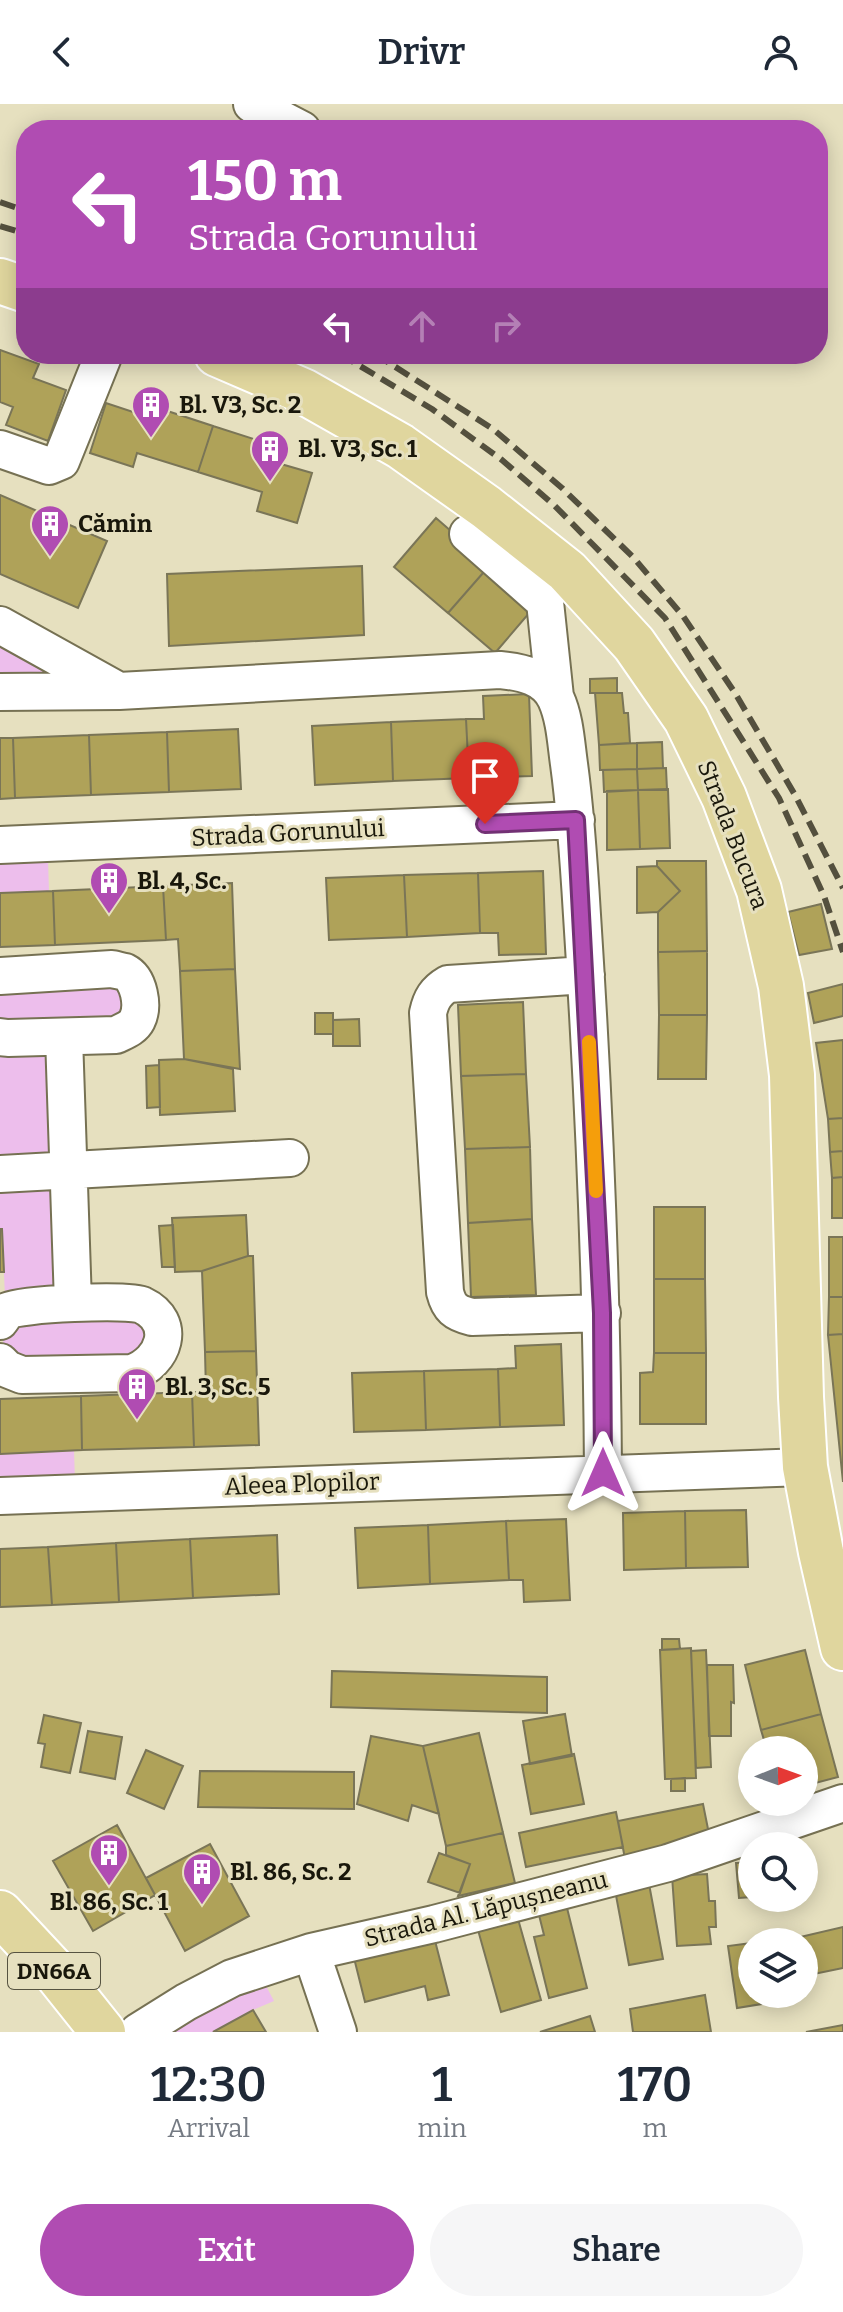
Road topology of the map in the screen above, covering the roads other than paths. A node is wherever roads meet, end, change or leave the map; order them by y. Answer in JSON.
{"nodes":[{"id":1,"x":252,"y":104,"type":"edge"},
{"id":2,"x":283,"y":120,"type":"edge"},
{"id":3,"x":100,"y":364,"type":"edge"},
{"id":4,"x":240,"y":364,"type":"edge"},
{"id":5,"x":0,"y":449,"type":"edge"},
{"id":6,"x":468,"y":534,"type":"dead end"},
{"id":7,"x":0,"y":625,"type":"edge"},
{"id":8,"x":119,"y":691,"type":"junction"},
{"id":9,"x":0,"y":692,"type":"edge"},
{"id":10,"x":555,"y":697,"type":"junction"},
{"id":11,"x":576,"y":820,"type":"junction"},
{"id":12,"x":0,"y":845,"type":"edge"},
{"id":13,"x":586,"y":975,"type":"junction"},
{"id":14,"x":0,"y":976,"type":"edge"},
{"id":15,"x":0,"y":1037,"type":"edge"},
{"id":16,"x":64,"y":1037,"type":"junction"},
{"id":17,"x":290,"y":1158,"type":"dead end"},
{"id":18,"x":69,"y":1170,"type":"junction"},
{"id":19,"x":0,"y":1174,"type":"edge"},
{"id":20,"x":73,"y":1303,"type":"junction"},
{"id":21,"x":602,"y":1313,"type":"junction"},
{"id":22,"x":0,"y":1321,"type":"edge"},
{"id":23,"x":0,"y":1362,"type":"edge"},
{"id":24,"x":805,"y":1467,"type":"junction"},
{"id":25,"x":603,"y":1473,"type":"junction"},
{"id":26,"x":0,"y":1496,"type":"edge"},
{"id":27,"x":843,"y":1648,"type":"edge"},
{"id":28,"x":843,"y":1803,"type":"edge"},
{"id":29,"x":0,"y":1913,"type":"edge"},
{"id":30,"x":311,"y":1952,"type":"junction"},
{"id":31,"x":103,"y":2032,"type":"edge"},
{"id":32,"x":138,"y":2032,"type":"edge"},
{"id":33,"x":338,"y":2032,"type":"edge"}],
"edges":[{"from":1,"to":2,"type":"street"},
{"from":3,"to":5,"type":"street"},
{"from":4,"to":24,"type":"main road","name":"Strada Bucura"},
{"from":6,"to":10,"type":"street"},
{"from":7,"to":8,"type":"street"},
{"from":8,"to":9,"type":"street"},
{"from":8,"to":10,"type":"street"},
{"from":10,"to":11,"type":"street"},
{"from":11,"to":12,"type":"street","name":"Strada Gorunului"},
{"from":11,"to":13,"type":"street"},
{"from":13,"to":21,"type":"street"},
{"from":13,"to":21,"type":"street"},
{"from":14,"to":16,"type":"street"},
{"from":15,"to":16,"type":"street"},
{"from":16,"to":18,"type":"street"},
{"from":17,"to":18,"type":"street"},
{"from":18,"to":19,"type":"street"},
{"from":18,"to":20,"type":"street"},
{"from":20,"to":22,"type":"street"},
{"from":20,"to":23,"type":"street"},
{"from":21,"to":25,"type":"street"},
{"from":24,"to":25,"type":"street","name":"Aleea Plopilor"},
{"from":24,"to":27,"type":"main road","name":"Strada Bucura"},
{"from":25,"to":26,"type":"street","name":"Aleea Plopilor"},
{"from":28,"to":30,"type":"street","name":"Strada Al. Lăpușneanu"},
{"from":29,"to":31,"type":"main road","number":"DN66A"},
{"from":30,"to":32,"type":"street","name":"Strada Al. Lăpușneanu"},
{"from":30,"to":33,"type":"street"}]}
